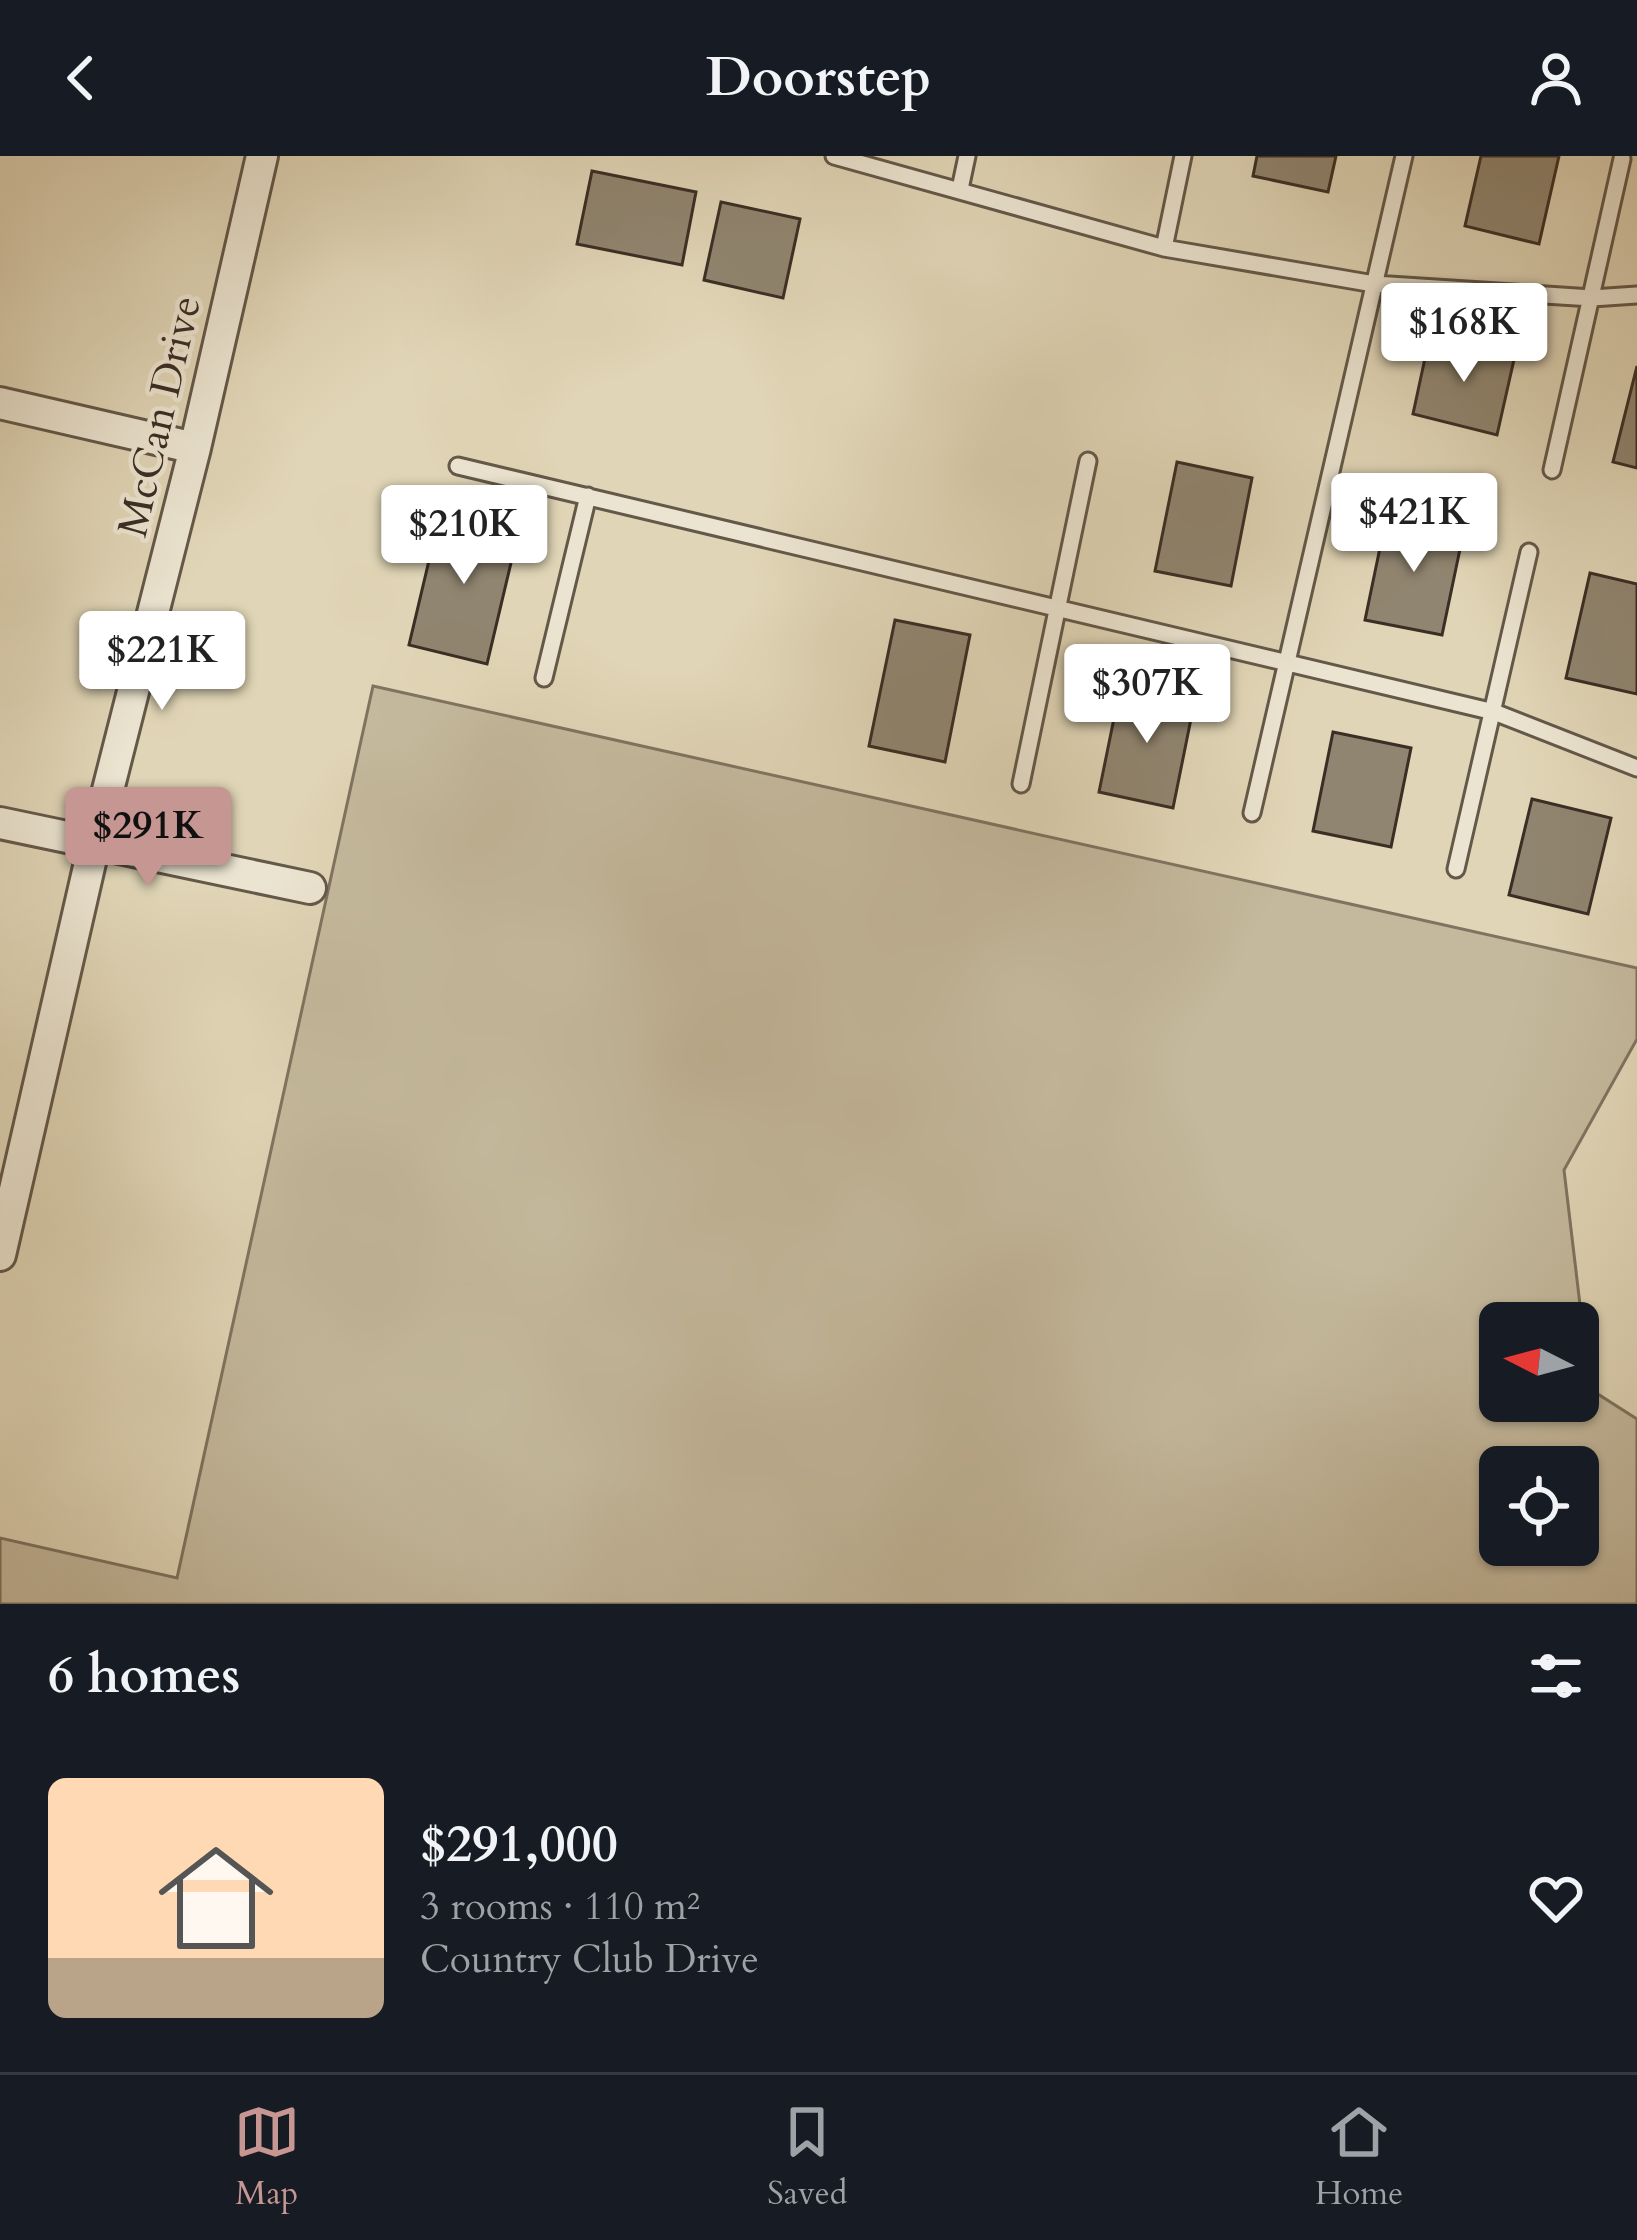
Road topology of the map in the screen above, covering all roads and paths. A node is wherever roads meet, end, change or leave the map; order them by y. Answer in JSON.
{"nodes":[{"id":1,"x":262,"y":156,"type":"edge"},
{"id":2,"x":835,"y":156,"type":"edge"},
{"id":3,"x":967,"y":156,"type":"edge"},
{"id":4,"x":1183,"y":156,"type":"edge"},
{"id":5,"x":1404,"y":156,"type":"edge"},
{"id":6,"x":1622,"y":159,"type":"edge"},
{"id":7,"x":959,"y":189,"type":"junction"},
{"id":8,"x":1164,"y":248,"type":"junction"},
{"id":9,"x":1374,"y":284,"type":"junction"},
{"id":10,"x":1637,"y":295,"type":"edge"},
{"id":11,"x":1592,"y":298,"type":"junction"},
{"id":12,"x":0,"y":403,"type":"edge"},
{"id":13,"x":195,"y":448,"type":"junction"},
{"id":14,"x":1088,"y":461,"type":"dead end"},
{"id":15,"x":458,"y":466,"type":"dead end"},
{"id":16,"x":1552,"y":470,"type":"dead end"},
{"id":17,"x":588,"y":496,"type":"junction"},
{"id":18,"x":1529,"y":552,"type":"dead end"},
{"id":19,"x":1058,"y":606,"type":"junction"},
{"id":20,"x":1287,"y":661,"type":"junction"},
{"id":21,"x":544,"y":678,"type":"dead end"},
{"id":22,"x":1494,"y":712,"type":"junction"},
{"id":23,"x":1637,"y":768,"type":"edge"},
{"id":24,"x":1021,"y":784,"type":"dead end"},
{"id":25,"x":1252,"y":814,"type":"dead end"},
{"id":26,"x":0,"y":823,"type":"edge"},
{"id":27,"x":94,"y":845,"type":"junction"},
{"id":28,"x":1456,"y":869,"type":"dead end"},
{"id":29,"x":310,"y":888,"type":"dead end"},
{"id":30,"x":0,"y":1255,"type":"edge"}],
"edges":[{"from":1,"to":13,"type":"street","name":"McCan Drive"},
{"from":2,"to":7,"type":"lane"},
{"from":3,"to":7,"type":"lane"},
{"from":4,"to":8,"type":"lane"},
{"from":5,"to":9,"type":"lane"},
{"from":6,"to":11,"type":"lane"},
{"from":7,"to":8,"type":"lane"},
{"from":8,"to":9,"type":"lane"},
{"from":9,"to":11,"type":"lane"},
{"from":9,"to":20,"type":"lane"},
{"from":10,"to":11,"type":"lane"},
{"from":11,"to":16,"type":"lane"},
{"from":12,"to":13,"type":"street"},
{"from":13,"to":27,"type":"street","name":"McCan Drive"},
{"from":14,"to":19,"type":"lane"},
{"from":15,"to":17,"type":"lane"},
{"from":17,"to":19,"type":"lane"},
{"from":17,"to":21,"type":"lane"},
{"from":18,"to":22,"type":"lane"},
{"from":19,"to":20,"type":"lane"},
{"from":19,"to":24,"type":"lane"},
{"from":20,"to":22,"type":"lane"},
{"from":20,"to":25,"type":"lane"},
{"from":22,"to":23,"type":"lane"},
{"from":22,"to":28,"type":"lane"},
{"from":26,"to":27,"type":"street"},
{"from":27,"to":29,"type":"street"},
{"from":27,"to":30,"type":"street","name":"McCan Drive"}]}
